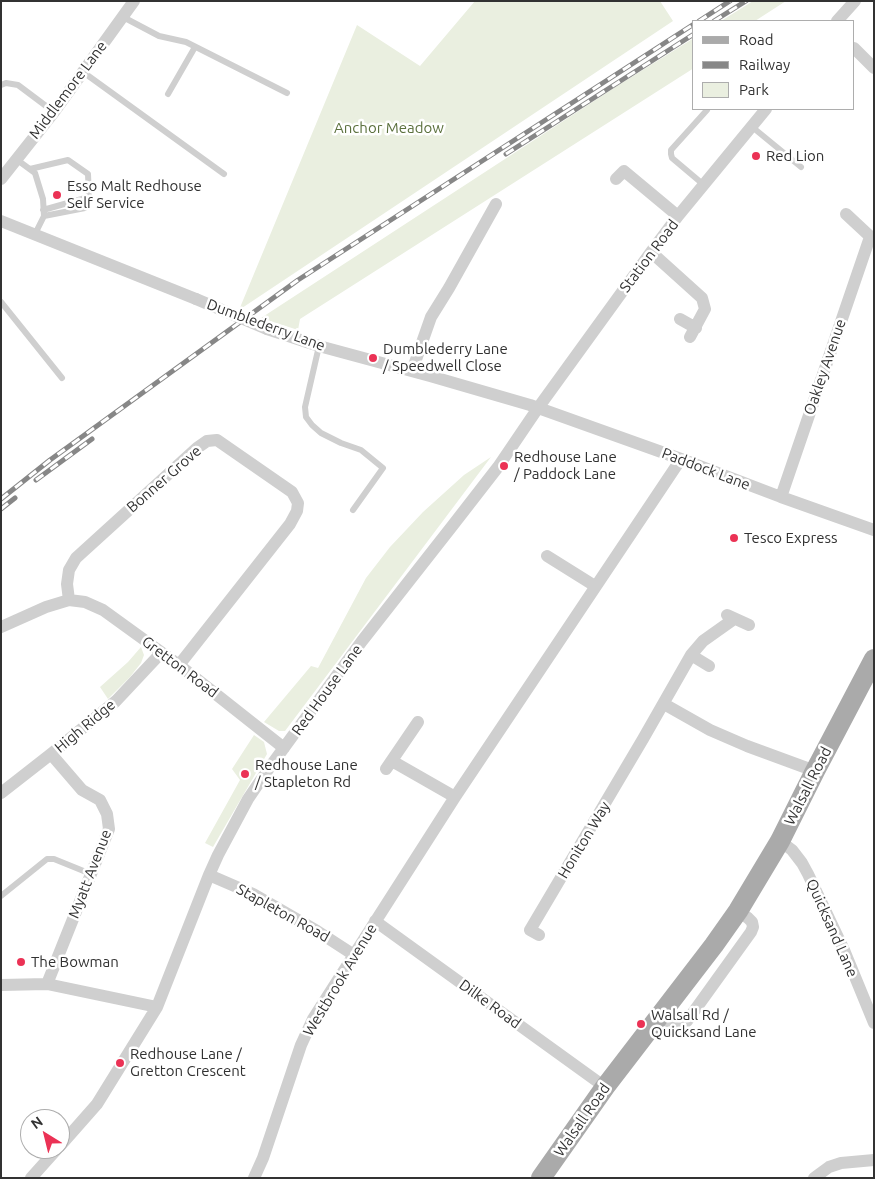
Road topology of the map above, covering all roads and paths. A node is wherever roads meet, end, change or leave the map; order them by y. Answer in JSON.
{"nodes":[{"id":1,"x":134,"y":1,"type":"edge"},
{"id":2,"x":855,"y":1,"type":"edge"},
{"id":3,"x":123,"y":17,"type":"junction"},
{"id":4,"x":838,"y":20,"type":"edge"},
{"id":5,"x":195,"y":47,"type":"junction"},
{"id":6,"x":855,"y":49,"type":"edge"},
{"id":7,"x":874,"y":68,"type":"edge"},
{"id":8,"x":83,"y":72,"type":"junction"},
{"id":9,"x":1,"y":85,"type":"edge"},
{"id":10,"x":287,"y":93,"type":"dead end"},
{"id":11,"x":168,"y":94,"type":"dead end"},
{"id":12,"x":707,"y":110,"type":"dead end"},
{"id":13,"x":765,"y":110,"type":"edge"},
{"id":14,"x":54,"y":112,"type":"junction"},
{"id":15,"x":752,"y":126,"type":"junction"},
{"id":16,"x":16,"y":159,"type":"junction"},
{"id":17,"x":801,"y":167,"type":"dead end"},
{"id":18,"x":30,"y":169,"type":"junction"},
{"id":19,"x":224,"y":174,"type":"dead end"},
{"id":20,"x":1,"y":178,"type":"edge"},
{"id":21,"x":616,"y":179,"type":"dead end"},
{"id":22,"x":704,"y":184,"type":"junction"},
{"id":23,"x":496,"y":204,"type":"dead end"},
{"id":24,"x":44,"y":213,"type":"junction"},
{"id":25,"x":846,"y":214,"type":"dead end"},
{"id":26,"x":678,"y":216,"type":"junction"},
{"id":27,"x":1,"y":221,"type":"edge"},
{"id":28,"x":35,"y":234,"type":"junction"},
{"id":29,"x":872,"y":238,"type":"edge"},
{"id":30,"x":650,"y":252,"type":"junction"},
{"id":31,"x":1,"y":302,"type":"edge"},
{"id":32,"x":680,"y":319,"type":"dead end"},
{"id":33,"x":319,"y":346,"type":"junction"},
{"id":34,"x":412,"y":371,"type":"junction"},
{"id":35,"x":62,"y":378,"type":"dead end"},
{"id":36,"x":538,"y":408,"type":"junction"},
{"id":37,"x":681,"y":459,"type":"junction"},
{"id":38,"x":781,"y":497,"type":"junction"},
{"id":39,"x":354,"y":510,"type":"dead end"},
{"id":40,"x":874,"y":530,"type":"edge"},
{"id":41,"x":547,"y":556,"type":"dead end"},
{"id":42,"x":595,"y":586,"type":"junction"},
{"id":43,"x":69,"y":600,"type":"junction"},
{"id":44,"x":749,"y":625,"type":"dead end"},
{"id":45,"x":1,"y":626,"type":"edge"},
{"id":46,"x":161,"y":653,"type":"junction"},
{"id":47,"x":691,"y":655,"type":"junction"},
{"id":48,"x":874,"y":659,"type":"edge"},
{"id":49,"x":179,"y":665,"type":"junction"},
{"id":50,"x":709,"y":666,"type":"dead end"},
{"id":51,"x":664,"y":704,"type":"junction"},
{"id":52,"x":418,"y":722,"type":"dead end"},
{"id":53,"x":284,"y":748,"type":"junction"},
{"id":54,"x":52,"y":754,"type":"junction"},
{"id":55,"x":815,"y":771,"type":"junction"},
{"id":56,"x":1,"y":792,"type":"edge"},
{"id":57,"x":455,"y":797,"type":"junction"},
{"id":58,"x":780,"y":841,"type":"junction"},
{"id":59,"x":91,"y":874,"type":"junction"},
{"id":60,"x":209,"y":875,"type":"junction"},
{"id":61,"x":1,"y":896,"type":"edge"},
{"id":62,"x":375,"y":921,"type":"junction"},
{"id":63,"x":540,"y":936,"type":"dead end"},
{"id":64,"x":354,"y":955,"type":"junction"},
{"id":65,"x":47,"y":984,"type":"junction"},
{"id":66,"x":1,"y":985,"type":"edge"},
{"id":67,"x":157,"y":1007,"type":"junction"},
{"id":68,"x":874,"y":1023,"type":"edge"},
{"id":69,"x":605,"y":1087,"type":"junction"},
{"id":70,"x":70,"y":1135,"type":"edge"},
{"id":71,"x":48,"y":1159,"type":"edge"},
{"id":72,"x":874,"y":1160,"type":"edge"},
{"id":73,"x":31,"y":1178,"type":"edge"},
{"id":74,"x":254,"y":1178,"type":"edge"},
{"id":75,"x":541,"y":1178,"type":"edge"},
{"id":76,"x":814,"y":1178,"type":"edge"}],
"edges":[{"from":1,"to":3,"type":"street","name":"Middlemore Lane"},
{"from":2,"to":4,"type":"street"},
{"from":3,"to":5,"type":"lane"},
{"from":3,"to":8,"type":"street","name":"Middlemore Lane"},
{"from":5,"to":10,"type":"lane"},
{"from":5,"to":11,"type":"lane"},
{"from":6,"to":7,"type":"street"},
{"from":8,"to":14,"type":"street","name":"Middlemore Lane"},
{"from":8,"to":19,"type":"lane"},
{"from":9,"to":14,"type":"lane"},
{"from":12,"to":22,"type":"lane"},
{"from":13,"to":15,"type":"street","name":"Station Road"},
{"from":14,"to":16,"type":"street","name":"Middlemore Lane"},
{"from":15,"to":17,"type":"lane"},
{"from":15,"to":22,"type":"street","name":"Station Road"},
{"from":16,"to":18,"type":"lane"},
{"from":16,"to":20,"type":"street","name":"Middlemore Lane"},
{"from":18,"to":24,"type":"lane"},
{"from":18,"to":24,"type":"lane"},
{"from":21,"to":26,"type":"street"},
{"from":22,"to":26,"type":"street","name":"Station Road"},
{"from":23,"to":34,"type":"street"},
{"from":24,"to":28,"type":"lane"},
{"from":25,"to":29,"type":"street","name":"Oakley Avenue"},
{"from":26,"to":30,"type":"street","name":"Station Road"},
{"from":27,"to":28,"type":"street","name":"Dumblederry Lane"},
{"from":28,"to":33,"type":"street","name":"Dumblederry Lane","bridge":true},
{"from":29,"to":38,"type":"street","name":"Oakley Avenue"},
{"from":30,"to":32,"type":"street"},
{"from":30,"to":36,"type":"street","name":"Station Road"},
{"from":31,"to":35,"type":"lane"},
{"from":33,"to":34,"type":"street","name":"Dumblederry Lane"},
{"from":33,"to":39,"type":"lane"},
{"from":34,"to":36,"type":"street","name":"Dumblederry Lane"},
{"from":36,"to":37,"type":"street","name":"Paddock Lane"},
{"from":36,"to":53,"type":"street","name":"Red House Lane"},
{"from":37,"to":38,"type":"street","name":"Paddock Lane"},
{"from":37,"to":42,"type":"street","name":"Westbrook Avenue"},
{"from":38,"to":40,"type":"street","name":"Paddock Lane"},
{"from":41,"to":42,"type":"street"},
{"from":42,"to":57,"type":"street","name":"Westbrook Avenue"},
{"from":43,"to":45,"type":"street"},
{"from":43,"to":46,"type":"street","name":"Gretton Road"},
{"from":43,"to":49,"type":"street","name":"Bonner Grove"},
{"from":44,"to":47,"type":"street","name":"Honiton Way"},
{"from":46,"to":49,"type":"street","name":"Gretton Road"},
{"from":46,"to":54,"type":"street","name":"High Ridge"},
{"from":47,"to":50,"type":"street"},
{"from":47,"to":51,"type":"street","name":"Honiton Way"},
{"from":48,"to":55,"type":"main road","name":"Walsall Road"},
{"from":49,"to":53,"type":"street","name":"Gretton Road"},
{"from":51,"to":55,"type":"street"},
{"from":51,"to":63,"type":"street","name":"Honiton Way"},
{"from":52,"to":57,"type":"street"},
{"from":53,"to":60,"type":"street","name":"Red House Lane"},
{"from":54,"to":56,"type":"street","name":"High Ridge"},
{"from":54,"to":59,"type":"street","name":"Myatt Avenue"},
{"from":55,"to":58,"type":"main road","name":"Walsall Road"},
{"from":57,"to":62,"type":"street","name":"Westbrook Avenue"},
{"from":58,"to":68,"type":"street","name":"Quicksand Lane"},
{"from":58,"to":69,"type":"main road","name":"Walsall Road"},
{"from":59,"to":61,"type":"lane"},
{"from":59,"to":65,"type":"street","name":"Myatt Avenue"},
{"from":60,"to":64,"type":"street","name":"Stapleton Road"},
{"from":60,"to":67,"type":"street","name":"Red House Lane"},
{"from":62,"to":64,"type":"street","name":"Westbrook Avenue"},
{"from":62,"to":69,"type":"street","name":"Dilke Road"},
{"from":64,"to":74,"type":"street","name":"Westbrook Avenue"},
{"from":65,"to":66,"type":"street"},
{"from":65,"to":67,"type":"street"},
{"from":67,"to":70,"type":"street","name":"Red House Lane"},
{"from":69,"to":75,"type":"main road","name":"Walsall Road"},
{"from":71,"to":73,"type":"street"},
{"from":72,"to":76,"type":"street"}]}
